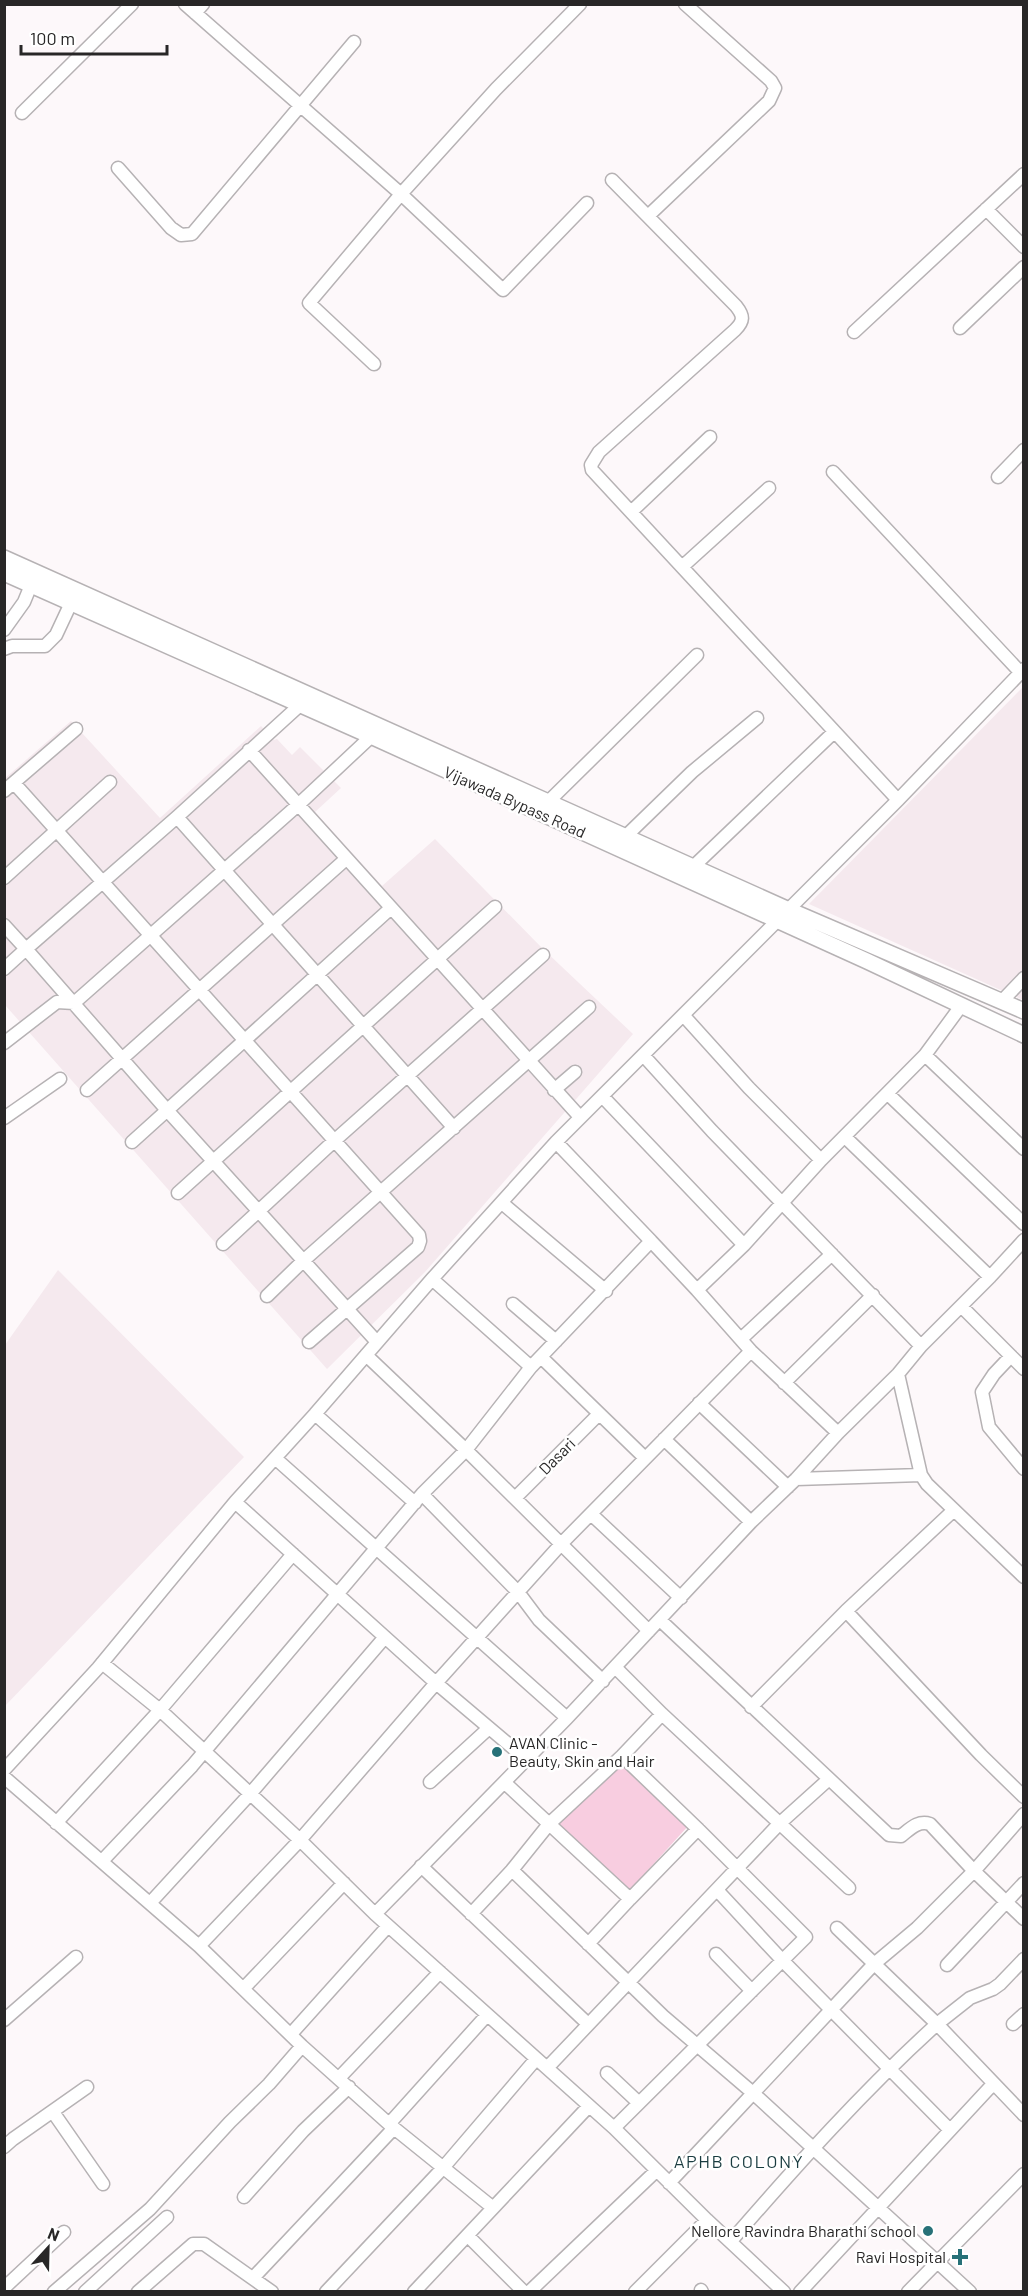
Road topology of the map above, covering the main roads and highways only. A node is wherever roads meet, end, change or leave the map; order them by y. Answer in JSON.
{"nodes":[{"id":1,"x":4,"y":558,"type":"edge"},
{"id":2,"x":4,"y":573,"type":"edge"},
{"id":3,"x":377,"y":732,"type":"junction"},
{"id":4,"x":783,"y":915,"type":"junction"},
{"id":5,"x":1023,"y":1011,"type":"edge"},
{"id":6,"x":1023,"y":1035,"type":"edge"}],
"edges":[{"from":1,"to":3,"type":"main road","name":"Vijawada Bypass Road"},
{"from":2,"to":3,"type":"main road","name":"Vijawada Bypass Road"},
{"from":3,"to":4,"type":"main road","name":"Vijawada Bypass Road"},
{"from":3,"to":4,"type":"main road","name":"Vijawada Bypass Road"},
{"from":4,"to":5,"type":"main road","name":"Vijawada Bypass Road"},
{"from":4,"to":6,"type":"main road","name":"Vijawada Bypass Road"}]}
